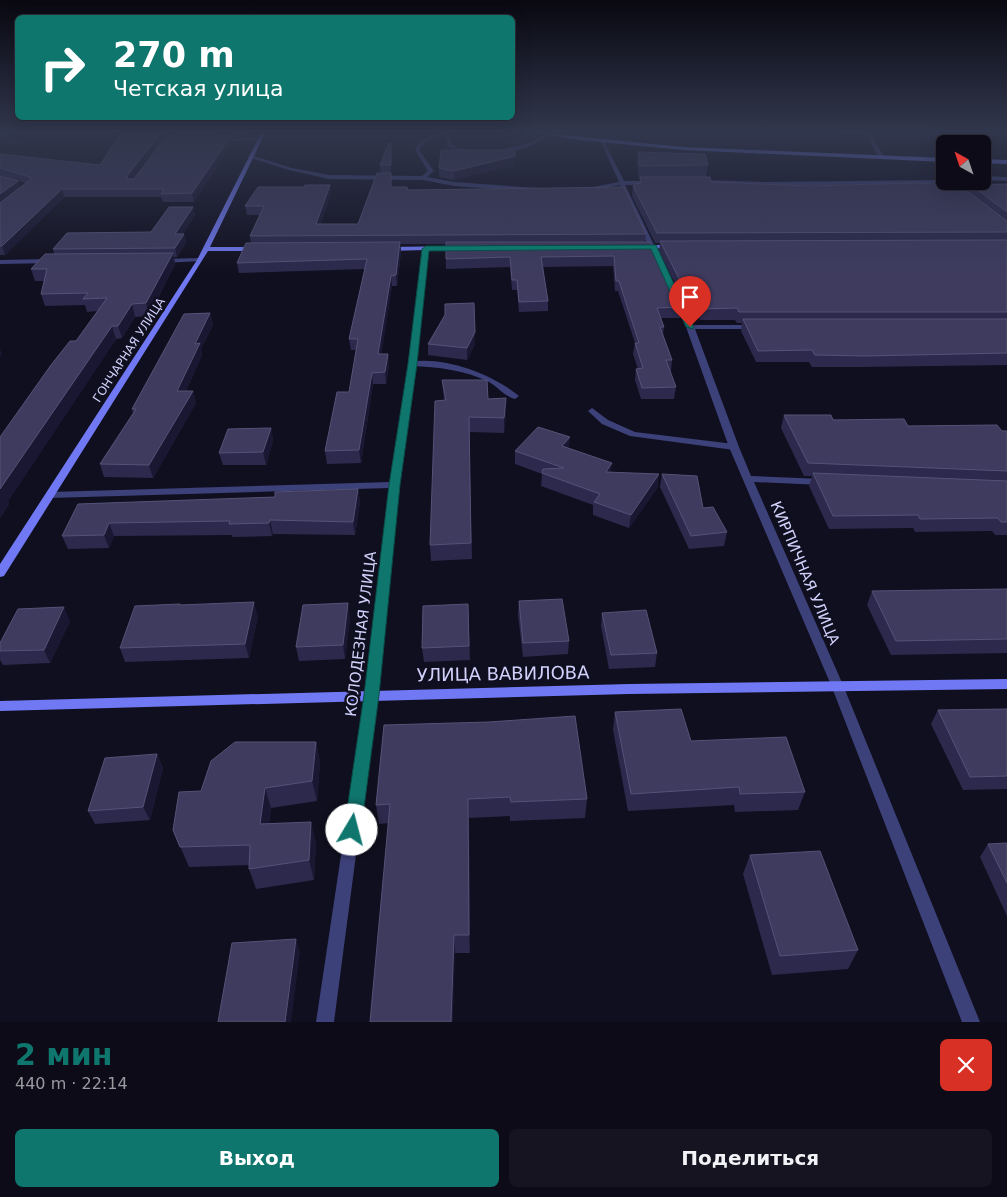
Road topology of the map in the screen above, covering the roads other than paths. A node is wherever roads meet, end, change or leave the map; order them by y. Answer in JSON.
{"nodes":[{"id":1,"x":240,"y":179,"type":"edge"},
{"id":2,"x":427,"y":179,"type":"edge"},
{"id":3,"x":620,"y":179,"type":"edge"},
{"id":4,"x":692,"y":182,"type":"edge"},
{"id":5,"x":622,"y":183,"type":"junction"},
{"id":6,"x":664,"y":183,"type":"edge"},
{"id":7,"x":936,"y":183,"type":"edge"},
{"id":8,"x":541,"y":190,"type":"edge"},
{"id":9,"x":576,"y":190,"type":"edge"},
{"id":10,"x":633,"y":247,"type":"edge"},
{"id":11,"x":653,"y":247,"type":"junction"},
{"id":12,"x":683,"y":247,"type":"edge"},
{"id":13,"x":465,"y":248,"type":"edge"},
{"id":14,"x":206,"y":249,"type":"junction"},
{"id":15,"x":266,"y":249,"type":"edge"},
{"id":16,"x":376,"y":249,"type":"edge"},
{"id":17,"x":426,"y":249,"type":"junction"},
{"id":18,"x":200,"y":260,"type":"junction"},
{"id":19,"x":60,"y":261,"type":"edge"},
{"id":20,"x":150,"y":261,"type":"edge"},
{"id":21,"x":0,"y":262,"type":"edge"},
{"id":22,"x":690,"y":327,"type":"junction"},
{"id":23,"x":759,"y":327,"type":"edge"},
{"id":24,"x":412,"y":364,"type":"junction"},
{"id":25,"x":515,"y":396,"type":"dead end"},
{"id":26,"x":592,"y":411,"type":"dead end"},
{"id":27,"x":734,"y":447,"type":"junction"},
{"id":28,"x":748,"y":479,"type":"junction"},
{"id":29,"x":828,"y":482,"type":"edge"},
{"id":30,"x":394,"y":485,"type":"junction"},
{"id":31,"x":50,"y":496,"type":"junction"},
{"id":32,"x":0,"y":573,"type":"edge"},
{"id":33,"x":1007,"y":684,"type":"edge"},
{"id":34,"x":837,"y":685,"type":"junction"},
{"id":35,"x":371,"y":695,"type":"junction"},
{"id":36,"x":0,"y":706,"type":"edge"},
{"id":37,"x":326,"y":1022,"type":"edge"},
{"id":38,"x":971,"y":1022,"type":"edge"}],
"edges":[{"from":1,"to":14,"type":"street","name":"ГОНЧАРНАЯ УЛИЦА"},
{"from":2,"to":8,"type":"street"},
{"from":3,"to":5,"type":"street","name":"КИРПИЧНАЯ УЛИЦА"},
{"from":4,"to":7,"type":"street"},
{"from":5,"to":6,"type":"street"},
{"from":5,"to":9,"type":"street"},
{"from":5,"to":11,"type":"street","name":"КИРПИЧНАЯ УЛИЦА"},
{"from":10,"to":11,"type":"street"},
{"from":11,"to":12,"type":"street"},
{"from":11,"to":22,"type":"street","name":"КИРПИЧНАЯ УЛИЦА"},
{"from":13,"to":17,"type":"street"},
{"from":14,"to":15,"type":"street"},
{"from":14,"to":18,"type":"street","name":"ГОНЧАРНАЯ УЛИЦА"},
{"from":16,"to":17,"type":"street"},
{"from":17,"to":24,"type":"street","name":"КОЛОДЕЗНАЯ УЛИЦА"},
{"from":18,"to":20,"type":"street"},
{"from":18,"to":31,"type":"street","name":"ГОНЧАРНАЯ УЛИЦА"},
{"from":19,"to":21,"type":"street"},
{"from":22,"to":23,"type":"street"},
{"from":22,"to":27,"type":"street","name":"КИРПИЧНАЯ УЛИЦА"},
{"from":24,"to":25,"type":"street"},
{"from":24,"to":30,"type":"street","name":"КОЛОДЕЗНАЯ УЛИЦА"},
{"from":26,"to":27,"type":"street"},
{"from":27,"to":28,"type":"street","name":"КИРПИЧНАЯ УЛИЦА"},
{"from":28,"to":29,"type":"street"},
{"from":28,"to":34,"type":"street","name":"КИРПИЧНАЯ УЛИЦА"},
{"from":30,"to":31,"type":"street"},
{"from":30,"to":35,"type":"street","name":"КОЛОДЕЗНАЯ УЛИЦА"},
{"from":31,"to":32,"type":"street","name":"ГОНЧАРНАЯ УЛИЦА"},
{"from":33,"to":34,"type":"street","name":"УЛИЦА ВАВИЛОВА"},
{"from":34,"to":35,"type":"street","name":"УЛИЦА ВАВИЛОВА"},
{"from":34,"to":38,"type":"street","name":"КИРПИЧНАЯ УЛИЦА"},
{"from":35,"to":36,"type":"street","name":"УЛИЦА ВАВИЛОВА"},
{"from":35,"to":37,"type":"street","name":"КОЛОДЕЗНАЯ УЛИЦА"}]}
